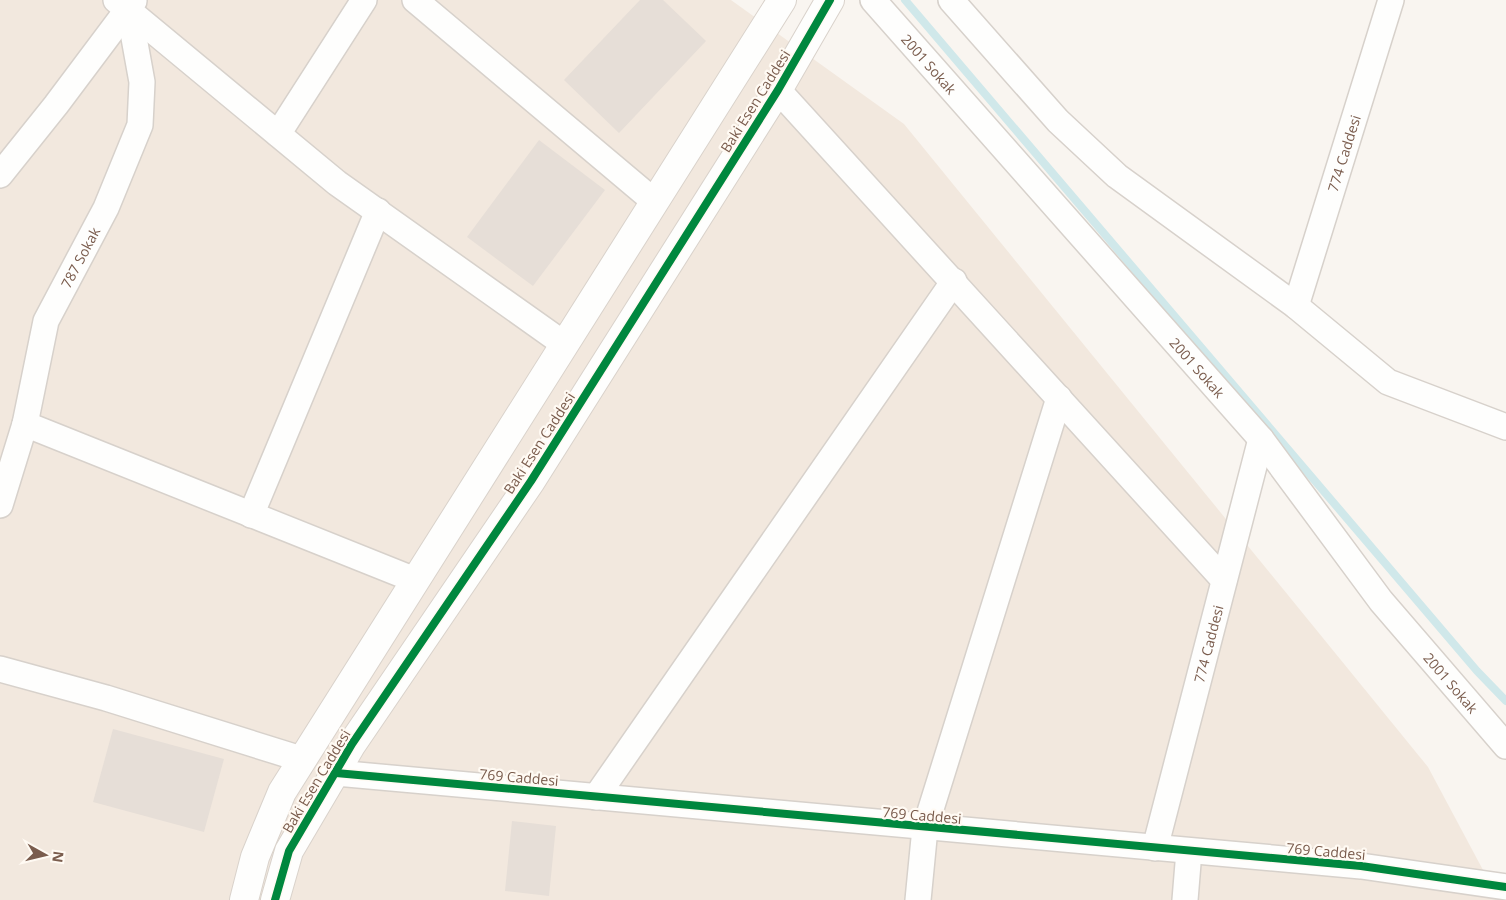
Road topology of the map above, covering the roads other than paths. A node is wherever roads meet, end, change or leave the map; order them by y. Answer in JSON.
{"nodes":[{"id":1,"x":364,"y":0,"type":"edge"},
{"id":2,"x":415,"y":0,"type":"edge"},
{"id":3,"x":782,"y":0,"type":"edge"},
{"id":4,"x":830,"y":0,"type":"edge"},
{"id":5,"x":873,"y":0,"type":"edge"},
{"id":6,"x":951,"y":0,"type":"edge"},
{"id":7,"x":1391,"y":0,"type":"edge"},
{"id":8,"x":127,"y":3,"type":"edge"},
{"id":9,"x":778,"y":90,"type":"junction"},
{"id":10,"x":278,"y":134,"type":"junction"},
{"id":11,"x":0,"y":175,"type":"edge"},
{"id":12,"x":655,"y":202,"type":"junction"},
{"id":13,"x":378,"y":212,"type":"junction"},
{"id":14,"x":954,"y":281,"type":"junction"},
{"id":15,"x":1296,"y":306,"type":"junction"},
{"id":16,"x":564,"y":344,"type":"junction"},
{"id":17,"x":1059,"y":398,"type":"junction"},
{"id":18,"x":24,"y":424,"type":"junction"},
{"id":19,"x":1506,"y":428,"type":"edge"},
{"id":20,"x":1261,"y":440,"type":"junction"},
{"id":21,"x":0,"y":505,"type":"edge"},
{"id":22,"x":251,"y":515,"type":"junction"},
{"id":23,"x":415,"y":580,"type":"junction"},
{"id":24,"x":1224,"y":580,"type":"junction"},
{"id":25,"x":0,"y":669,"type":"edge"},
{"id":26,"x":1506,"y":746,"type":"edge"},
{"id":27,"x":301,"y":760,"type":"junction"},
{"id":28,"x":336,"y":773,"type":"junction"},
{"id":29,"x":596,"y":797,"type":"junction"},
{"id":30,"x":926,"y":828,"type":"junction"},
{"id":31,"x":1155,"y":848,"type":"junction"},
{"id":32,"x":1189,"y":851,"type":"junction"},
{"id":33,"x":1506,"y":887,"type":"edge"},
{"id":34,"x":1481,"y":892,"type":"edge"},
{"id":35,"x":244,"y":900,"type":"edge"},
{"id":36,"x":275,"y":900,"type":"edge"},
{"id":37,"x":918,"y":900,"type":"edge"},
{"id":38,"x":1185,"y":900,"type":"edge"}],
"edges":[{"from":1,"to":10,"type":"street"},
{"from":2,"to":12,"type":"street"},
{"from":3,"to":12,"type":"street","name":"Baki Esen Caddesi"},
{"from":4,"to":9,"type":"street","name":"Baki Esen Caddesi"},
{"from":5,"to":20,"type":"street","name":"2001 Sokak"},
{"from":6,"to":15,"type":"street"},
{"from":7,"to":15,"type":"street","name":"774 Caddesi"},
{"from":8,"to":10,"type":"street"},
{"from":8,"to":11,"type":"street"},
{"from":8,"to":18,"type":"street","name":"787 Sokak"},
{"from":9,"to":14,"type":"street"},
{"from":9,"to":28,"type":"street","name":"Baki Esen Caddesi"},
{"from":10,"to":13,"type":"street"},
{"from":12,"to":16,"type":"street","name":"Baki Esen Caddesi"},
{"from":13,"to":16,"type":"street"},
{"from":13,"to":22,"type":"street"},
{"from":14,"to":17,"type":"street"},
{"from":14,"to":29,"type":"street"},
{"from":15,"to":19,"type":"street"},
{"from":16,"to":23,"type":"street","name":"Baki Esen Caddesi"},
{"from":17,"to":24,"type":"street"},
{"from":17,"to":30,"type":"street"},
{"from":18,"to":21,"type":"street","name":"787 Sokak"},
{"from":18,"to":22,"type":"street"},
{"from":20,"to":24,"type":"street","name":"774 Caddesi"},
{"from":20,"to":26,"type":"street","name":"2001 Sokak"},
{"from":22,"to":23,"type":"street"},
{"from":23,"to":27,"type":"street","name":"Baki Esen Caddesi"},
{"from":24,"to":31,"type":"street","name":"774 Caddesi"},
{"from":25,"to":27,"type":"street"},
{"from":27,"to":35,"type":"street","name":"Baki Esen Caddesi"},
{"from":28,"to":29,"type":"street","name":"769 Caddesi"},
{"from":28,"to":36,"type":"street","name":"Baki Esen Caddesi"},
{"from":29,"to":30,"type":"street","name":"769 Caddesi"},
{"from":30,"to":31,"type":"street","name":"769 Caddesi"},
{"from":30,"to":37,"type":"street"},
{"from":31,"to":32,"type":"street","name":"769 Caddesi"},
{"from":32,"to":34,"type":"street","name":"769 Caddesi"},
{"from":32,"to":38,"type":"street"},
{"from":33,"to":34,"type":"street","name":"769 Caddesi"}]}
